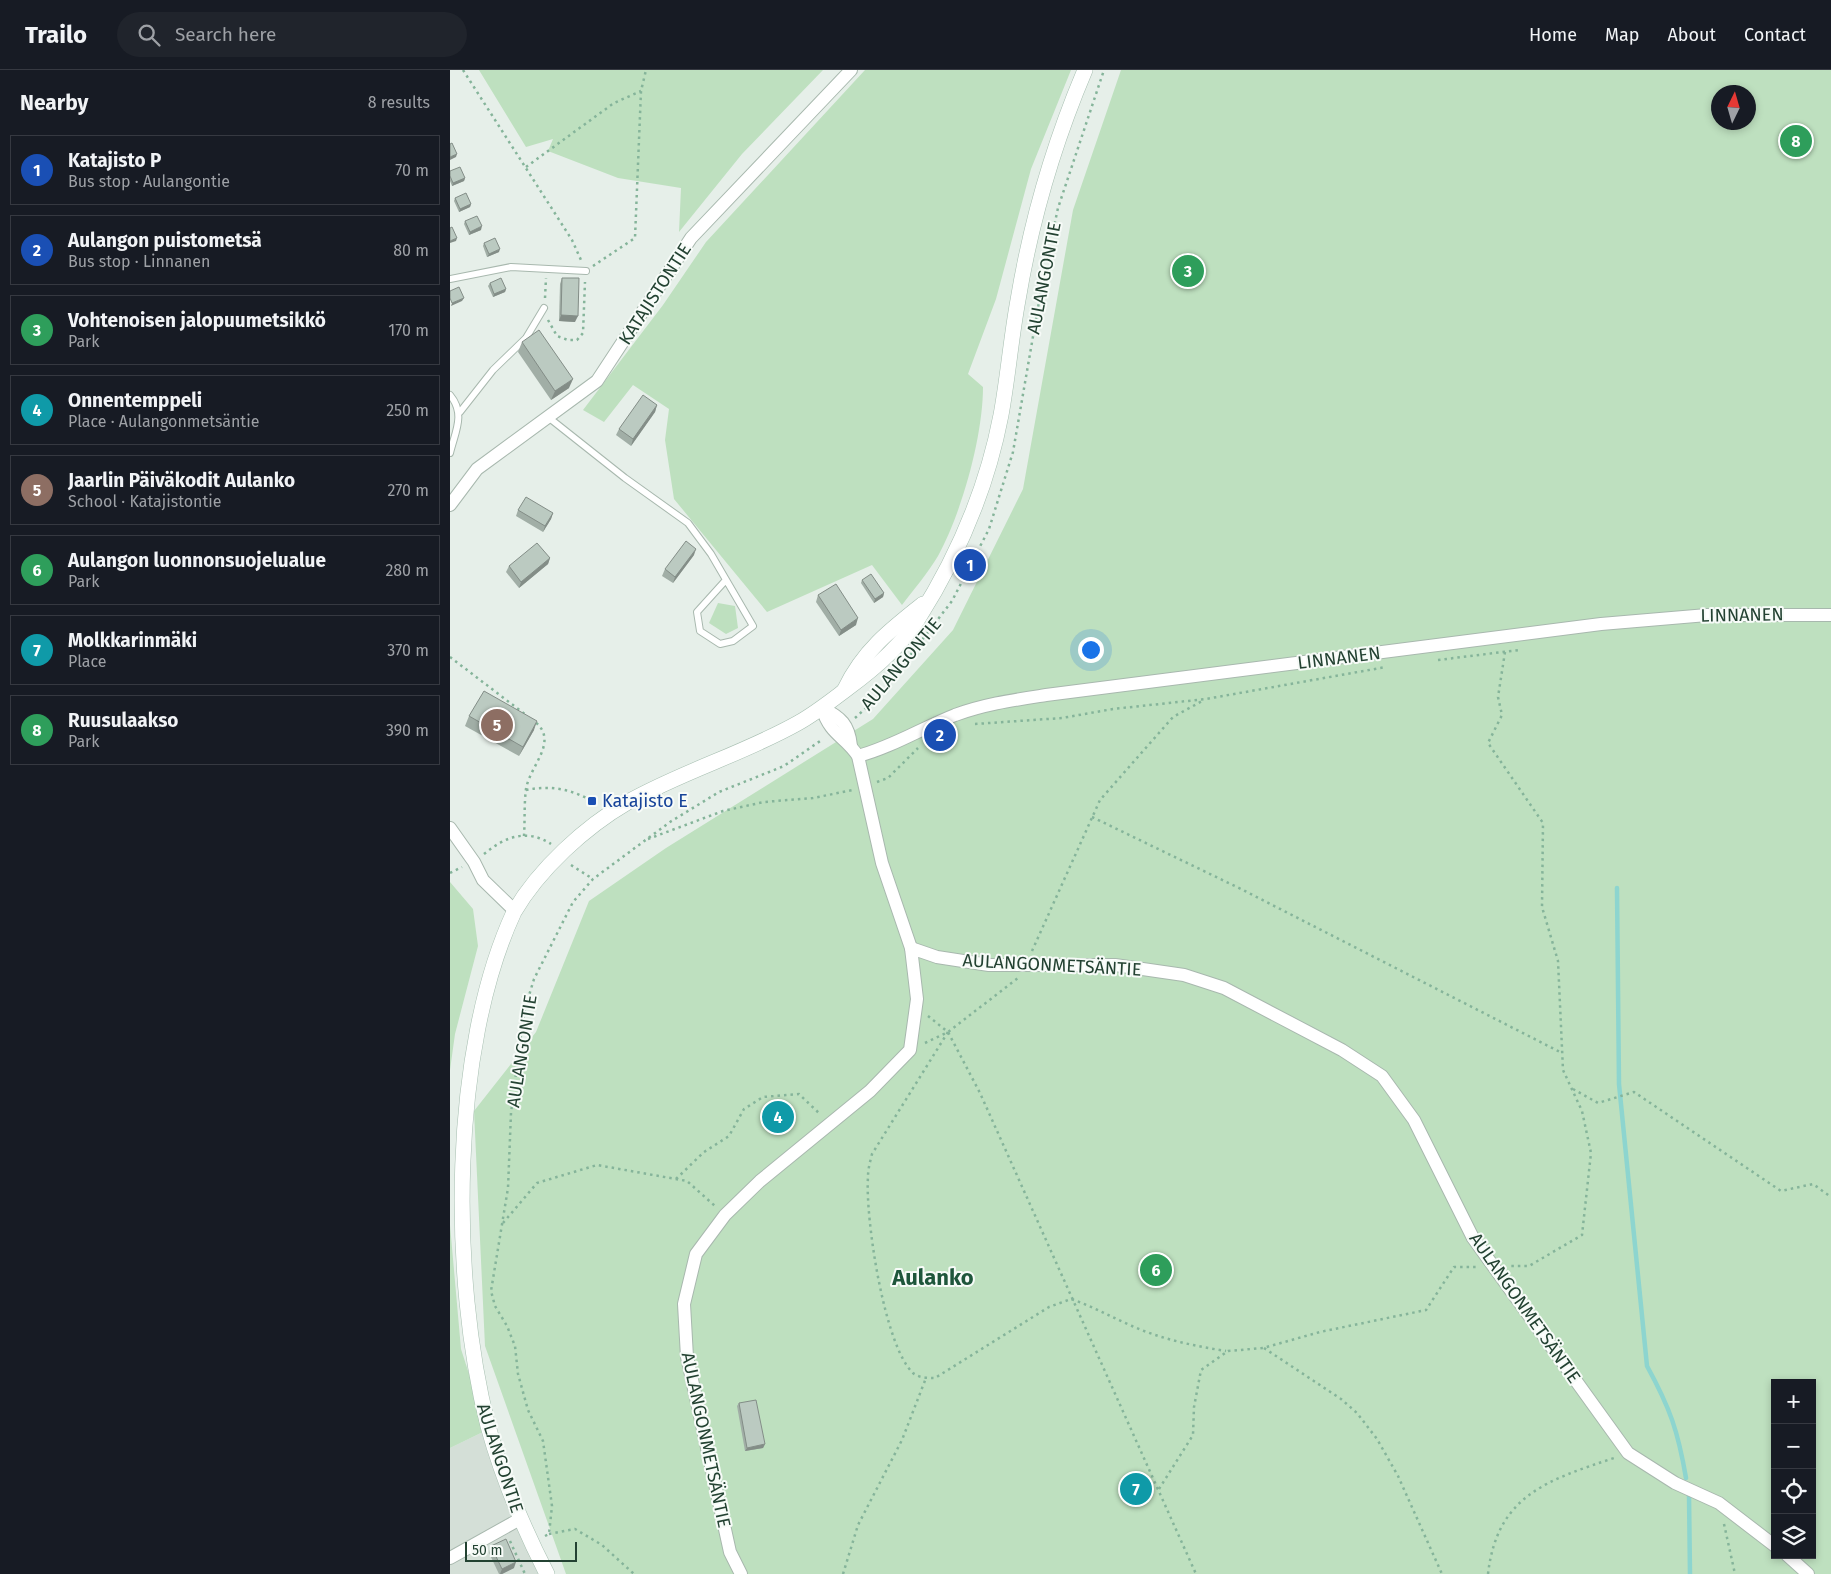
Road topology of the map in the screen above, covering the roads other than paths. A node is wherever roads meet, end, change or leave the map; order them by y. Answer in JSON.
{"nodes":[{"id":1,"x":851,"y":70,"type":"edge"},
{"id":2,"x":1085,"y":70,"type":"edge"},
{"id":3,"x":586,"y":272,"type":"road end"},
{"id":4,"x":450,"y":279,"type":"edge"},
{"id":5,"x":544,"y":308,"type":"dead end"},
{"id":6,"x":450,"y":395,"type":"edge"},
{"id":7,"x":460,"y":412,"type":"junction"},
{"id":8,"x":548,"y":417,"type":"junction"},
{"id":9,"x":450,"y":453,"type":"edge"},
{"id":10,"x":450,"y":506,"type":"edge"},
{"id":11,"x":725,"y":581,"type":"junction"},
{"id":12,"x":1831,"y":615,"type":"edge"},
{"id":13,"x":822,"y":708,"type":"junction"},
{"id":14,"x":855,"y":751,"type":"junction"},
{"id":15,"x":450,"y":828,"type":"edge"},
{"id":16,"x":515,"y":911,"type":"junction"},
{"id":17,"x":911,"y":948,"type":"junction"},
{"id":18,"x":520,"y":1519,"type":"junction"},
{"id":19,"x":1771,"y":1543,"type":"edge"},
{"id":20,"x":450,"y":1558,"type":"edge"},
{"id":21,"x":1791,"y":1559,"type":"edge"},
{"id":22,"x":547,"y":1574,"type":"edge"},
{"id":23,"x":741,"y":1574,"type":"edge"},
{"id":24,"x":1808,"y":1574,"type":"edge"}],
"edges":[{"from":1,"to":8,"type":"street","name":"KATAJISTONTIE"},
{"from":2,"to":13,"type":"street","name":"AULANGONTIE"},
{"from":3,"to":4,"type":"lane"},
{"from":5,"to":7,"type":"lane"},
{"from":6,"to":7,"type":"lane"},
{"from":7,"to":9,"type":"lane"},
{"from":8,"to":10,"type":"street","name":"KATAJISTONTIE"},
{"from":8,"to":11,"type":"lane"},
{"from":11,"to":11,"type":"lane"},
{"from":12,"to":14,"type":"street","name":"LINNANEN"},
{"from":13,"to":14,"type":"street"},
{"from":13,"to":14,"type":"street"},
{"from":13,"to":16,"type":"street","name":"AULANGONTIE"},
{"from":14,"to":17,"type":"street"},
{"from":15,"to":16,"type":"street"},
{"from":16,"to":18,"type":"street","name":"AULANGONTIE"},
{"from":17,"to":19,"type":"street","name":"AULANGONMETSÄNTIE"},
{"from":17,"to":23,"type":"street","name":"AULANGONMETSÄNTIE"},
{"from":18,"to":20,"type":"street"},
{"from":18,"to":22,"type":"street","name":"AULANGONTIE"},
{"from":21,"to":24,"type":"street"}]}
